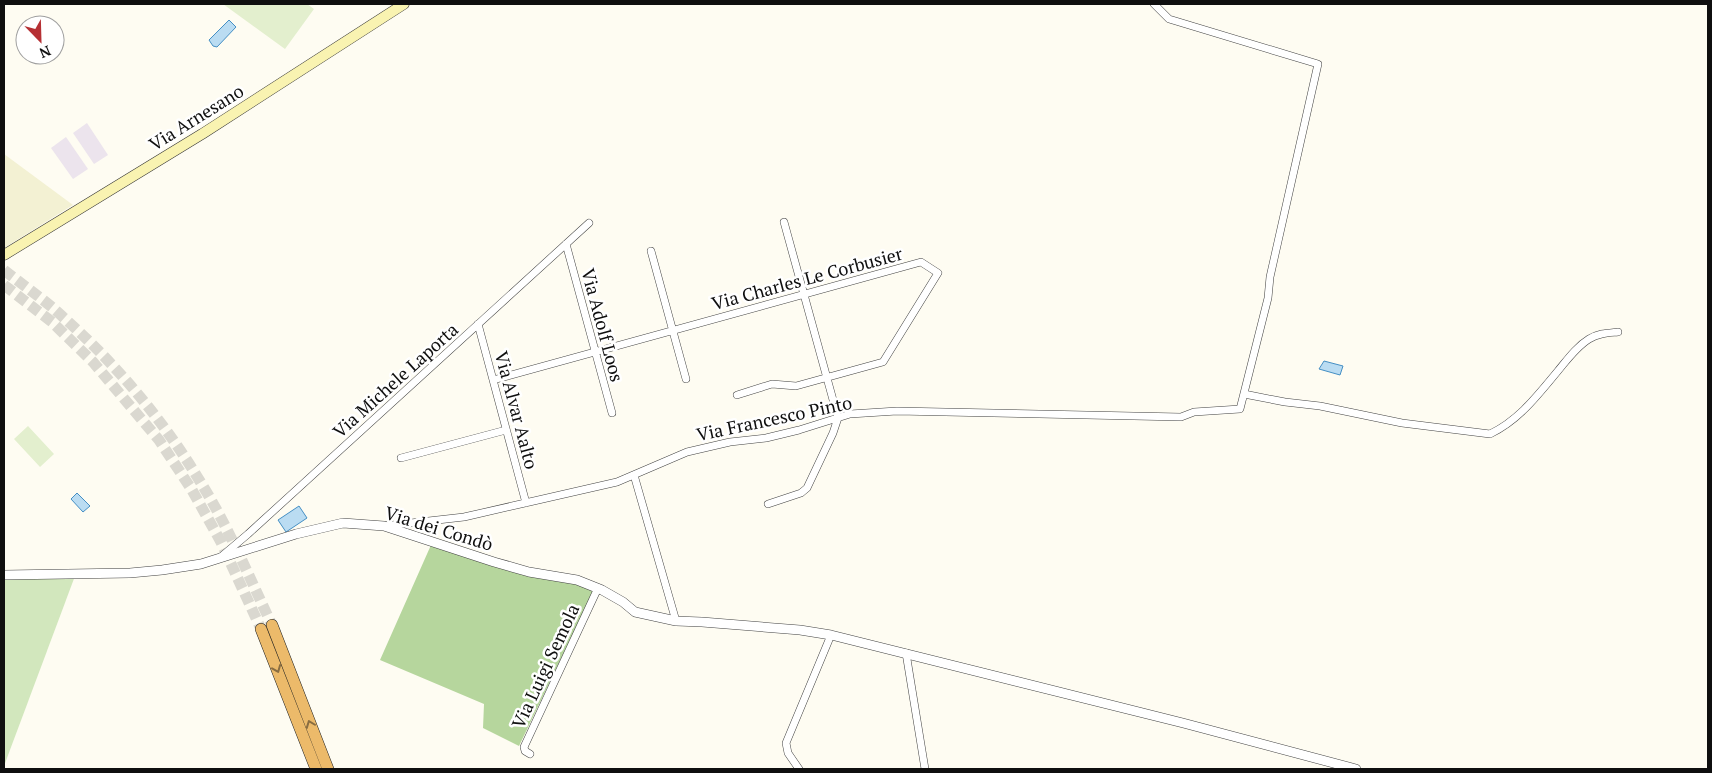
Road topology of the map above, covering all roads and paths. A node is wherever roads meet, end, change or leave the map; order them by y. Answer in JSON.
{"nodes":[{"id":1,"x":404,"y":4,"type":"edge"},
{"id":2,"x":1154,"y":4,"type":"edge"},
{"id":3,"x":784,"y":222,"type":"dead end"},
{"id":4,"x":589,"y":223,"type":"dead end"},
{"id":5,"x":566,"y":244,"type":"junction"},
{"id":6,"x":650,"y":252,"type":"dead end"},
{"id":7,"x":4,"y":255,"type":"edge"},
{"id":8,"x":804,"y":294,"type":"junction"},
{"id":9,"x":478,"y":324,"type":"junction"},
{"id":10,"x":673,"y":331,"type":"junction"},
{"id":11,"x":1618,"y":332,"type":"dead end"},
{"id":12,"x":596,"y":352,"type":"junction"},
{"id":13,"x":827,"y":378,"type":"junction"},
{"id":14,"x":686,"y":379,"type":"dead end"},
{"id":15,"x":493,"y":380,"type":"junction"},
{"id":16,"x":1244,"y":394,"type":"junction"},
{"id":17,"x":737,"y":395,"type":"dead end"},
{"id":18,"x":612,"y":413,"type":"dead end"},
{"id":19,"x":838,"y":418,"type":"junction"},
{"id":20,"x":506,"y":430,"type":"junction"},
{"id":21,"x":401,"y":458,"type":"dead end"},
{"id":22,"x":634,"y":475,"type":"junction"},
{"id":23,"x":526,"y":503,"type":"junction"},
{"id":24,"x":768,"y":504,"type":"dead end"},
{"id":25,"x":384,"y":526,"type":"junction"},
{"id":26,"x":220,"y":558,"type":"junction"},
{"id":27,"x":4,"y":575,"type":"edge"},
{"id":28,"x":598,"y":588,"type":"junction"},
{"id":29,"x":676,"y":621,"type":"junction"},
{"id":30,"x":830,"y":635,"type":"junction"},
{"id":31,"x":906,"y":653,"type":"junction"},
{"id":32,"x":530,"y":754,"type":"dead end"},
{"id":33,"x":316,"y":769,"type":"edge"},
{"id":34,"x":328,"y":769,"type":"edge"},
{"id":35,"x":799,"y":769,"type":"edge"},
{"id":36,"x":925,"y":769,"type":"edge"},
{"id":37,"x":1356,"y":769,"type":"edge"}],
"edges":[{"from":1,"to":7,"type":"main road","name":"Via Arnesano"},
{"from":2,"to":16,"type":"street"},
{"from":3,"to":8,"type":"street"},
{"from":4,"to":5,"type":"street","name":"Via Michele Laporta"},
{"from":5,"to":9,"type":"street","name":"Via Michele Laporta"},
{"from":5,"to":12,"type":"street","name":"Via Adolf Loos"},
{"from":6,"to":10,"type":"street"},
{"from":8,"to":10,"type":"street","name":"Via Charles Le Corbusier"},
{"from":8,"to":13,"type":"street"},
{"from":8,"to":13,"type":"street","name":"Via Charles Le Corbusier"},
{"from":9,"to":15,"type":"street","name":"Via Alvar Aalto"},
{"from":9,"to":26,"type":"street","name":"Via Michele Laporta"},
{"from":10,"to":12,"type":"street","name":"Via Charles Le Corbusier"},
{"from":10,"to":14,"type":"street"},
{"from":11,"to":16,"type":"street"},
{"from":12,"to":15,"type":"street","name":"Via Charles Le Corbusier"},
{"from":12,"to":18,"type":"street","name":"Via Adolf Loos"},
{"from":13,"to":17,"type":"street","name":"Via Charles Le Corbusier"},
{"from":13,"to":19,"type":"street"},
{"from":15,"to":20,"type":"street","name":"Via Alvar Aalto"},
{"from":16,"to":19,"type":"street","name":"Via Francesco Pinto"},
{"from":19,"to":22,"type":"street","name":"Via Francesco Pinto"},
{"from":19,"to":24,"type":"street"},
{"from":20,"to":21,"type":"street"},
{"from":20,"to":23,"type":"street","name":"Via Alvar Aalto"},
{"from":22,"to":23,"type":"street","name":"Via Francesco Pinto"},
{"from":22,"to":29,"type":"street"},
{"from":23,"to":25,"type":"street","name":"Via Francesco Pinto"},
{"from":25,"to":26,"type":"street","name":"Via dei Condò"},
{"from":25,"to":28,"type":"street","name":"Via dei Condò"},
{"from":26,"to":27,"type":"street","name":"Via dei Condò"},
{"from":28,"to":29,"type":"street","name":"Via dei Condò"},
{"from":28,"to":32,"type":"street","name":"Via Luigi Semola"},
{"from":29,"to":30,"type":"street","name":"Via dei Condò"},
{"from":30,"to":31,"type":"street","name":"Via dei Condò"},
{"from":30,"to":35,"type":"street"},
{"from":31,"to":36,"type":"street"},
{"from":31,"to":37,"type":"street","name":"Via dei Condò"},
{"from":34,"to":33,"type":"highway","one_way":true}]}
